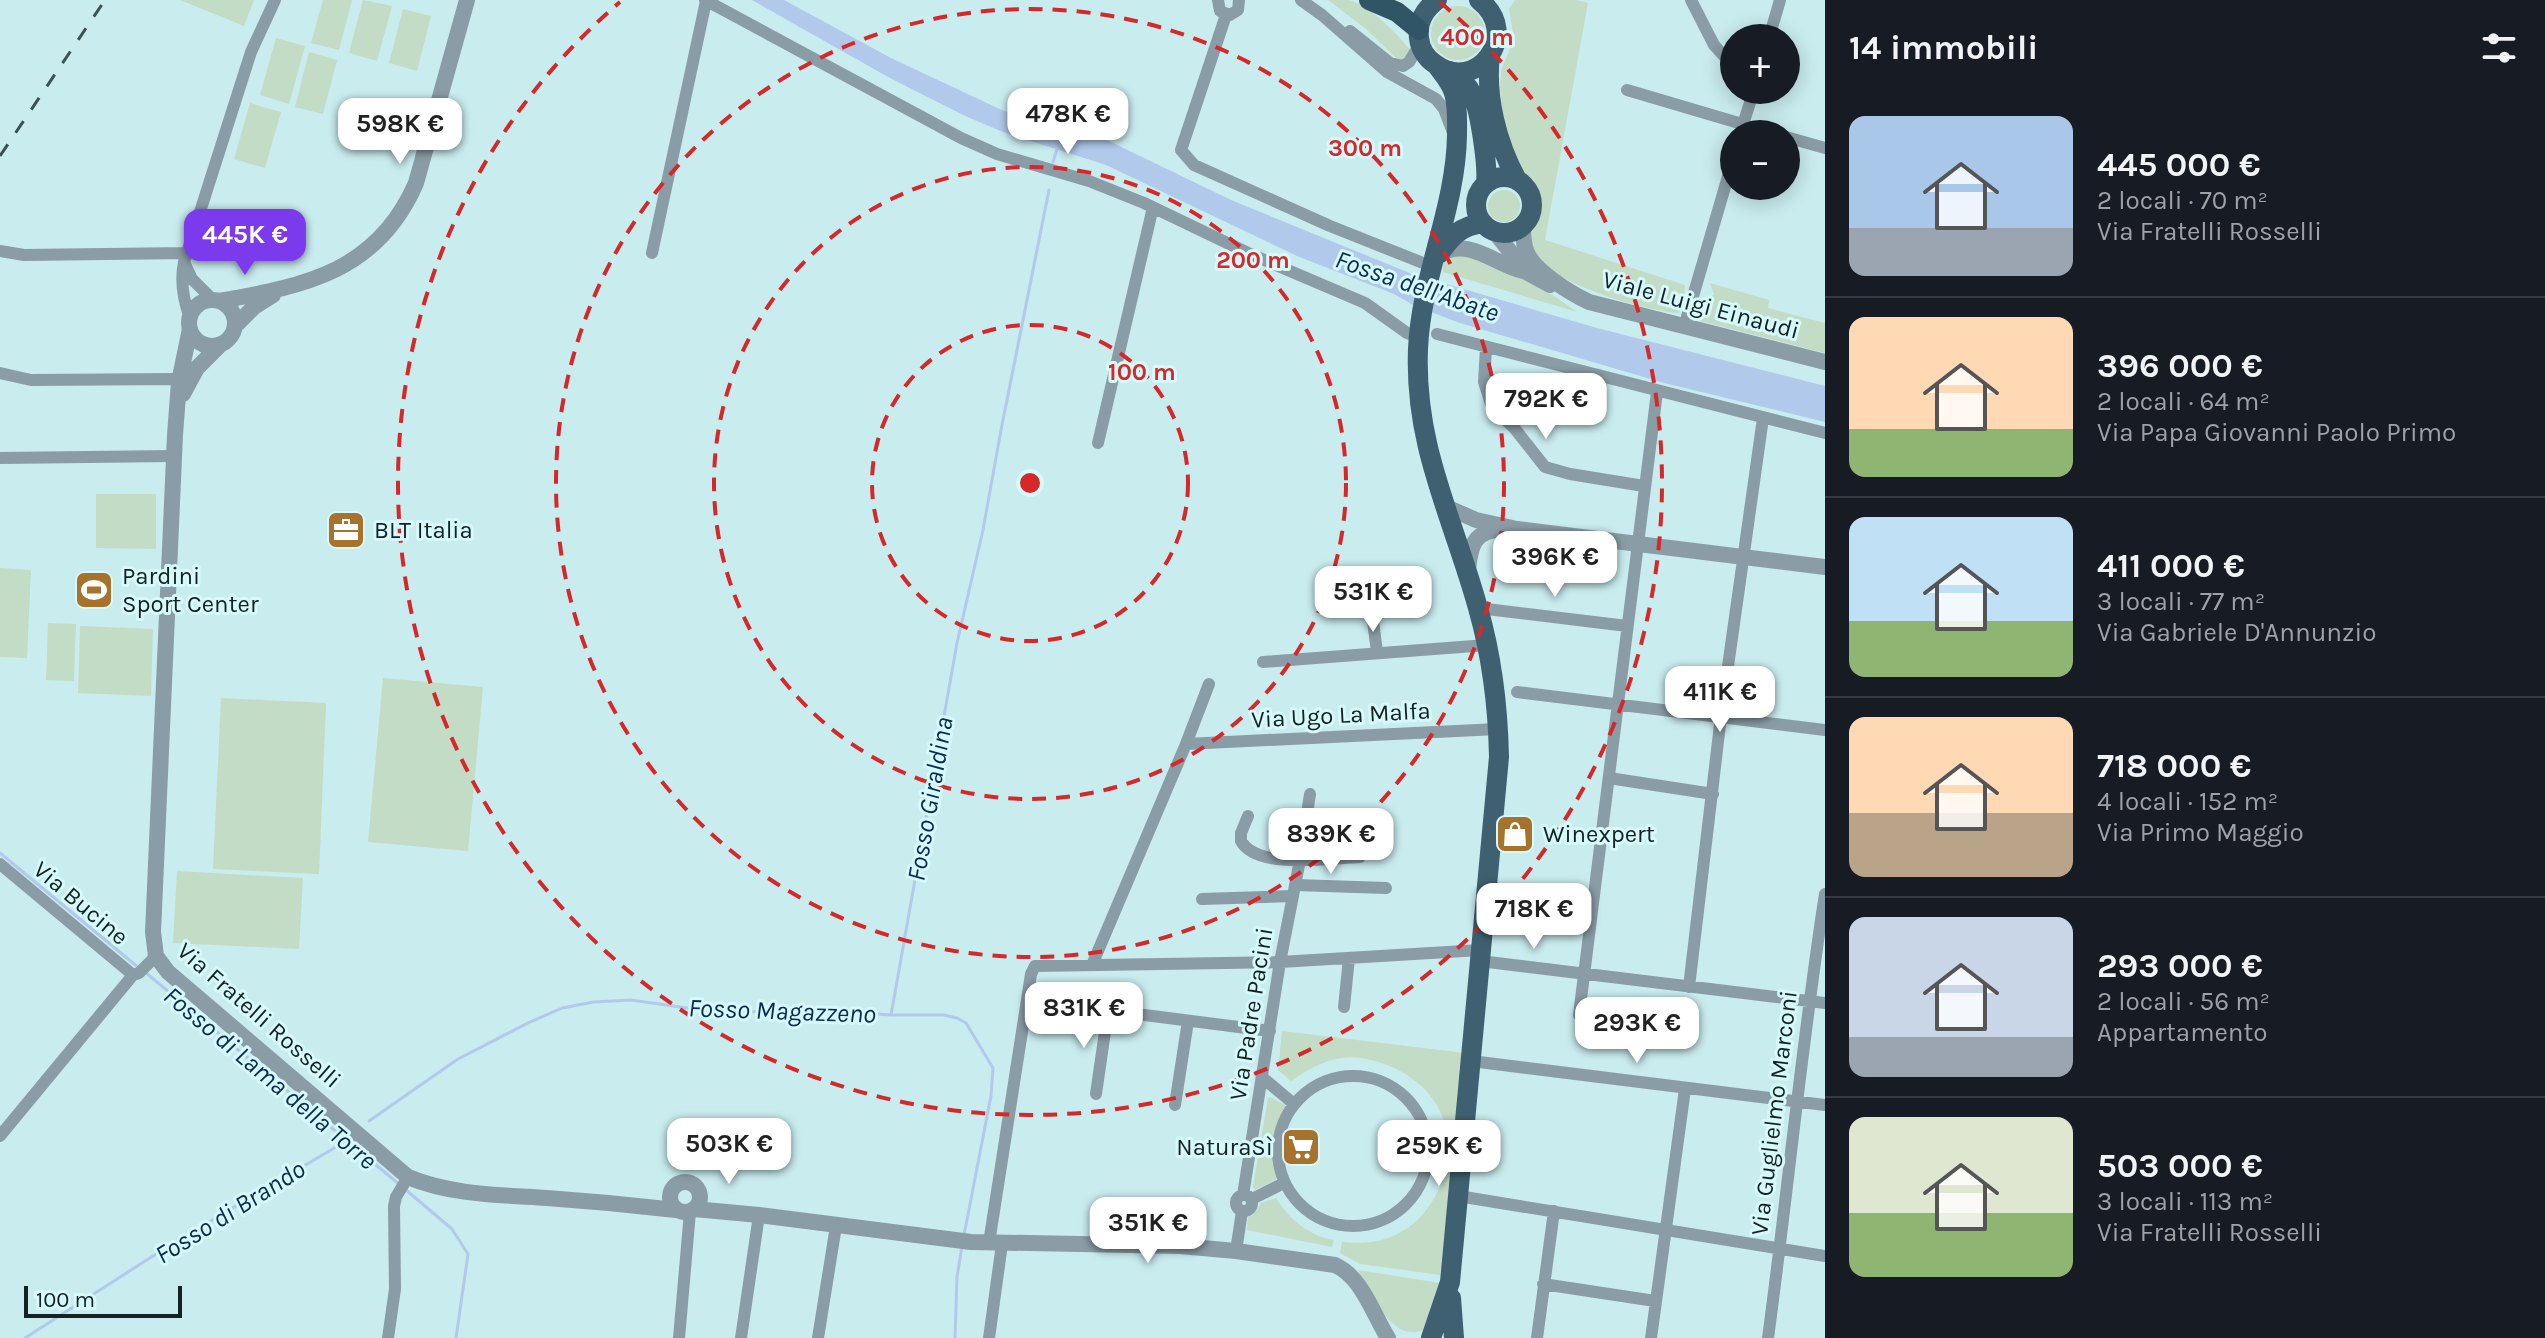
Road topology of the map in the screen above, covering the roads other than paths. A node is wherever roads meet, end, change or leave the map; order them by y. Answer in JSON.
{"nodes":[{"id":1,"x":275,"y":0,"type":"edge"},
{"id":2,"x":467,"y":0,"type":"edge"},
{"id":3,"x":705,"y":0,"type":"edge"},
{"id":4,"x":1218,"y":0,"type":"edge"},
{"id":5,"x":1239,"y":0,"type":"edge"},
{"id":6,"x":1301,"y":0,"type":"edge"},
{"id":7,"x":1369,"y":0,"type":"edge"},
{"id":8,"x":1437,"y":0,"type":"edge"},
{"id":9,"x":1479,"y":0,"type":"edge"},
{"id":10,"x":1691,"y":0,"type":"edge"},
{"id":11,"x":1780,"y":0,"type":"edge"},
{"id":12,"x":1496,"y":9,"type":"edge"},
{"id":13,"x":1226,"y":15,"type":"junction"},
{"id":14,"x":1322,"y":15,"type":"junction"},
{"id":15,"x":1773,"y":24,"type":"edge"},
{"id":16,"x":1420,"y":37,"type":"junction"},
{"id":17,"x":1720,"y":52,"type":"edge"},
{"id":18,"x":1490,"y":55,"type":"junction"},
{"id":19,"x":1444,"y":69,"type":"junction"},
{"id":20,"x":1627,"y":90,"type":"dead end"},
{"id":21,"x":1720,"y":122,"type":"edge"},
{"id":22,"x":1800,"y":141,"type":"edge"},
{"id":23,"x":1458,"y":145,"type":"junction"},
{"id":24,"x":1825,"y":148,"type":"edge"},
{"id":25,"x":1517,"y":180,"type":"junction"},
{"id":26,"x":1486,"y":183,"type":"junction"},
{"id":27,"x":1721,"y":200,"type":"edge"},
{"id":28,"x":1153,"y":207,"type":"junction"},
{"id":29,"x":1484,"y":220,"type":"junction"},
{"id":30,"x":1523,"y":226,"type":"junction"},
{"id":31,"x":0,"y":251,"type":"edge"},
{"id":32,"x":652,"y":253,"type":"dead end"},
{"id":33,"x":185,"y":257,"type":"junction"},
{"id":34,"x":1434,"y":264,"type":"junction"},
{"id":35,"x":1526,"y":272,"type":"junction"},
{"id":36,"x":1567,"y":291,"type":"junction"},
{"id":37,"x":277,"y":292,"type":"junction"},
{"id":38,"x":216,"y":301,"type":"junction"},
{"id":39,"x":190,"y":324,"type":"junction"},
{"id":40,"x":235,"y":326,"type":"junction"},
{"id":41,"x":1684,"y":327,"type":"junction"},
{"id":42,"x":1426,"y":331,"type":"junction"},
{"id":43,"x":221,"y":344,"type":"junction"},
{"id":44,"x":1486,"y":348,"type":"junction"},
{"id":45,"x":1825,"y":362,"type":"edge"},
{"id":46,"x":0,"y":373,"type":"edge"},
{"id":47,"x":179,"y":382,"type":"junction"},
{"id":48,"x":1657,"y":392,"type":"junction"},
{"id":49,"x":178,"y":407,"type":"junction"},
{"id":50,"x":1763,"y":418,"type":"junction"},
{"id":51,"x":1825,"y":433,"type":"edge"},
{"id":52,"x":1098,"y":443,"type":"dead end"},
{"id":53,"x":174,"y":456,"type":"junction"},
{"id":54,"x":0,"y":458,"type":"edge"},
{"id":55,"x":1644,"y":486,"type":"junction"},
{"id":56,"x":1444,"y":506,"type":"junction"},
{"id":57,"x":1478,"y":528,"type":"junction"},
{"id":58,"x":1454,"y":536,"type":"junction"},
{"id":59,"x":1637,"y":544,"type":"junction"},
{"id":60,"x":1744,"y":556,"type":"junction"},
{"id":61,"x":1825,"y":567,"type":"edge"},
{"id":62,"x":1467,"y":575,"type":"junction"},
{"id":63,"x":1369,"y":590,"type":"dead end"},
{"id":64,"x":1478,"y":608,"type":"junction"},
{"id":65,"x":1627,"y":626,"type":"junction"},
{"id":66,"x":1487,"y":645,"type":"junction"},
{"id":67,"x":1377,"y":652,"type":"junction"},
{"id":68,"x":1263,"y":662,"type":"dead end"},
{"id":69,"x":1209,"y":684,"type":"dead end"},
{"id":70,"x":1517,"y":692,"type":"dead end"},
{"id":71,"x":1619,"y":704,"type":"junction"},
{"id":72,"x":1721,"y":716,"type":"junction"},
{"id":73,"x":1498,"y":729,"type":"junction"},
{"id":74,"x":1825,"y":730,"type":"edge"},
{"id":75,"x":1186,"y":744,"type":"junction"},
{"id":76,"x":1609,"y":778,"type":"junction"},
{"id":77,"x":1310,"y":794,"type":"dead end"},
{"id":78,"x":1713,"y":794,"type":"junction"},
{"id":79,"x":1248,"y":816,"type":"dead end"},
{"id":80,"x":1360,"y":857,"type":"dead end"},
{"id":81,"x":1300,"y":860,"type":"junction"},
{"id":82,"x":0,"y":864,"type":"edge"},
{"id":83,"x":1386,"y":888,"type":"dead end"},
{"id":84,"x":1294,"y":890,"type":"junction"},
{"id":85,"x":1825,"y":894,"type":"edge"},
{"id":86,"x":1202,"y":899,"type":"dead end"},
{"id":87,"x":1480,"y":956,"type":"junction"},
{"id":88,"x":1349,"y":958,"type":"junction"},
{"id":89,"x":1280,"y":962,"type":"junction"},
{"id":90,"x":1092,"y":965,"type":"junction"},
{"id":91,"x":144,"y":967,"type":"junction"},
{"id":92,"x":1584,"y":976,"type":"junction"},
{"id":93,"x":1689,"y":987,"type":"junction"},
{"id":94,"x":1027,"y":1000,"type":"junction"},
{"id":95,"x":1808,"y":1001,"type":"junction"},
{"id":96,"x":1825,"y":1003,"type":"edge"},
{"id":97,"x":1344,"y":1007,"type":"dead end"},
{"id":98,"x":1108,"y":1011,"type":"junction"},
{"id":99,"x":1579,"y":1015,"type":"dead end"},
{"id":100,"x":1188,"y":1021,"type":"junction"},
{"id":101,"x":1270,"y":1031,"type":"junction"},
{"id":102,"x":1471,"y":1061,"type":"junction"},
{"id":103,"x":1263,"y":1078,"type":"junction"},
{"id":104,"x":1685,"y":1089,"type":"junction"},
{"id":105,"x":1096,"y":1094,"type":"dead end"},
{"id":106,"x":1798,"y":1101,"type":"junction"},
{"id":107,"x":1294,"y":1104,"type":"junction"},
{"id":108,"x":1175,"y":1105,"type":"dead end"},
{"id":109,"x":1825,"y":1105,"type":"edge"},
{"id":110,"x":0,"y":1136,"type":"edge"},
{"id":111,"x":406,"y":1179,"type":"junction"},
{"id":112,"x":1284,"y":1183,"type":"junction"},
{"id":113,"x":698,"y":1189,"type":"junction"},
{"id":114,"x":670,"y":1193,"type":"junction"},
{"id":115,"x":1458,"y":1196,"type":"junction"},
{"id":116,"x":1248,"y":1197,"type":"junction"},
{"id":117,"x":612,"y":1203,"type":"junction"},
{"id":118,"x":687,"y":1210,"type":"junction"},
{"id":119,"x":1554,"y":1211,"type":"junction"},
{"id":120,"x":752,"y":1214,"type":"junction"},
{"id":121,"x":836,"y":1226,"type":"junction"},
{"id":122,"x":1665,"y":1228,"type":"junction"},
{"id":123,"x":996,"y":1243,"type":"junction"},
{"id":124,"x":1780,"y":1247,"type":"junction"},
{"id":125,"x":1236,"y":1251,"type":"junction"},
{"id":126,"x":1825,"y":1256,"type":"edge"},
{"id":127,"x":1450,"y":1282,"type":"junction"},
{"id":128,"x":1543,"y":1284,"type":"junction"},
{"id":129,"x":1655,"y":1301,"type":"junction"},
{"id":130,"x":1390,"y":1337,"type":"edge"},
{"id":131,"x":388,"y":1338,"type":"edge"},
{"id":132,"x":679,"y":1338,"type":"edge"},
{"id":133,"x":741,"y":1338,"type":"edge"},
{"id":134,"x":818,"y":1338,"type":"edge"},
{"id":135,"x":989,"y":1338,"type":"edge"},
{"id":136,"x":1431,"y":1338,"type":"edge"},
{"id":137,"x":1454,"y":1338,"type":"edge"},
{"id":138,"x":1537,"y":1338,"type":"edge"},
{"id":139,"x":1651,"y":1338,"type":"edge"},
{"id":140,"x":1768,"y":1338,"type":"edge"}],
"edges":[{"from":1,"to":33,"type":"street","name":"Via Fratelli Rosselli"},
{"from":2,"to":37,"type":"street"},
{"from":3,"to":28,"type":"street"},
{"from":3,"to":32,"type":"street"},
{"from":4,"to":13,"type":"street"},
{"from":5,"to":13,"type":"street"},
{"from":6,"to":14,"type":"street"},
{"from":7,"to":16,"type":"highway"},
{"from":8,"to":16,"type":"main road"},
{"from":9,"to":12,"type":"main road"},
{"from":10,"to":17,"type":"street"},
{"from":11,"to":15,"type":"street"},
{"from":12,"to":18,"type":"main road"},
{"from":13,"to":34,"type":"street"},
{"from":14,"to":16,"type":"street"},
{"from":14,"to":23,"type":"street"},
{"from":16,"to":19,"type":"main road"},
{"from":18,"to":19,"type":"main road"},
{"from":18,"to":25,"type":"main road"},
{"from":19,"to":23,"type":"main road"},
{"from":19,"to":26,"type":"main road"},
{"from":20,"to":21,"type":"street"},
{"from":22,"to":24,"type":"street"},
{"from":23,"to":29,"type":"main road"},
{"from":23,"to":34,"type":"main road"},
{"from":25,"to":26,"type":"main road"},
{"from":25,"to":30,"type":"main road"},
{"from":26,"to":29,"type":"main road"},
{"from":27,"to":41,"type":"street"},
{"from":28,"to":42,"type":"street"},
{"from":28,"to":52,"type":"street"},
{"from":29,"to":30,"type":"main road"},
{"from":29,"to":34,"type":"main road"},
{"from":29,"to":35,"type":"street","name":"Viale Luigi Einaudi"},
{"from":30,"to":36,"type":"street","name":"Viale Luigi Einaudi"},
{"from":31,"to":33,"type":"street"},
{"from":33,"to":38,"type":"street"},
{"from":33,"to":39,"type":"street","name":"Via Fratelli Rosselli"},
{"from":34,"to":35,"type":"street","name":"Viale Luigi Einaudi"},
{"from":34,"to":42,"type":"main road"},
{"from":35,"to":36,"type":"street","name":"Viale Luigi Einaudi"},
{"from":36,"to":41,"type":"street","name":"Viale Luigi Einaudi"},
{"from":37,"to":38,"type":"street"},
{"from":37,"to":40,"type":"street"},
{"from":38,"to":39,"type":"street"},
{"from":38,"to":40,"type":"street"},
{"from":39,"to":43,"type":"street"},
{"from":39,"to":47,"type":"street","name":"Via Fratelli Rosselli"},
{"from":40,"to":43,"type":"street"},
{"from":41,"to":45,"type":"street","name":"Viale Luigi Einaudi"},
{"from":42,"to":44,"type":"street"},
{"from":42,"to":56,"type":"main road"},
{"from":43,"to":49,"type":"street","name":"Via Fratelli Rosselli"},
{"from":44,"to":48,"type":"street"},
{"from":44,"to":55,"type":"street"},
{"from":46,"to":47,"type":"street"},
{"from":47,"to":49,"type":"street","name":"Via Fratelli Rosselli"},
{"from":48,"to":50,"type":"street"},
{"from":48,"to":55,"type":"street"},
{"from":49,"to":53,"type":"street","name":"Via Fratelli Rosselli"},
{"from":50,"to":51,"type":"street"},
{"from":50,"to":60,"type":"street"},
{"from":53,"to":54,"type":"street"},
{"from":53,"to":91,"type":"street","name":"Via Fratelli Rosselli"},
{"from":55,"to":59,"type":"street"},
{"from":56,"to":57,"type":"street"},
{"from":56,"to":58,"type":"main road"},
{"from":57,"to":58,"type":"street"},
{"from":57,"to":59,"type":"street"},
{"from":57,"to":62,"type":"street"},
{"from":58,"to":62,"type":"main road"},
{"from":59,"to":60,"type":"street"},
{"from":59,"to":65,"type":"street"},
{"from":60,"to":61,"type":"street"},
{"from":60,"to":72,"type":"street"},
{"from":62,"to":64,"type":"main road"},
{"from":63,"to":67,"type":"street"},
{"from":64,"to":65,"type":"street"},
{"from":64,"to":66,"type":"main road"},
{"from":65,"to":71,"type":"street"},
{"from":66,"to":67,"type":"street"},
{"from":66,"to":73,"type":"main road"},
{"from":67,"to":68,"type":"street"},
{"from":69,"to":75,"type":"street"},
{"from":70,"to":71,"type":"street"},
{"from":71,"to":72,"type":"street"},
{"from":71,"to":76,"type":"street"},
{"from":72,"to":74,"type":"street"},
{"from":72,"to":78,"type":"street"},
{"from":73,"to":75,"type":"street","name":"Via Ugo La Malfa"},
{"from":73,"to":87,"type":"main road"},
{"from":75,"to":90,"type":"street"},
{"from":76,"to":78,"type":"street"},
{"from":76,"to":92,"type":"street"},
{"from":77,"to":81,"type":"street","name":"Via Padre Pacini"},
{"from":78,"to":93,"type":"street"},
{"from":79,"to":81,"type":"street"},
{"from":80,"to":81,"type":"street"},
{"from":81,"to":84,"type":"street","name":"Via Padre Pacini"},
{"from":82,"to":91,"type":"street","name":"Via Bucine"},
{"from":83,"to":84,"type":"street"},
{"from":84,"to":86,"type":"street"},
{"from":84,"to":89,"type":"street","name":"Via Padre Pacini"},
{"from":85,"to":95,"type":"street","name":"Via Guglielmo Marconi"},
{"from":87,"to":88,"type":"street"},
{"from":87,"to":92,"type":"street"},
{"from":87,"to":102,"type":"main road"},
{"from":88,"to":89,"type":"street"},
{"from":88,"to":97,"type":"street"},
{"from":89,"to":90,"type":"street"},
{"from":89,"to":101,"type":"street","name":"Via Padre Pacini"},
{"from":90,"to":94,"type":"street"},
{"from":91,"to":110,"type":"street"},
{"from":91,"to":111,"type":"street","name":"Via Fratelli Rosselli"},
{"from":92,"to":93,"type":"street"},
{"from":92,"to":99,"type":"street"},
{"from":93,"to":95,"type":"street"},
{"from":94,"to":98,"type":"street"},
{"from":94,"to":123,"type":"street"},
{"from":95,"to":96,"type":"street"},
{"from":95,"to":106,"type":"street","name":"Via Guglielmo Marconi"},
{"from":98,"to":100,"type":"street"},
{"from":98,"to":105,"type":"street"},
{"from":100,"to":101,"type":"street"},
{"from":100,"to":108,"type":"street"},
{"from":101,"to":103,"type":"street","name":"Via Padre Pacini"},
{"from":102,"to":104,"type":"street"},
{"from":102,"to":115,"type":"main road"},
{"from":103,"to":107,"type":"street"},
{"from":103,"to":116,"type":"street","name":"Via Padre Pacini"},
{"from":104,"to":106,"type":"street"},
{"from":104,"to":122,"type":"street"},
{"from":106,"to":109,"type":"street"},
{"from":106,"to":124,"type":"street","name":"Via Guglielmo Marconi"},
{"from":107,"to":112,"type":"street"},
{"from":107,"to":112,"type":"street"},
{"from":111,"to":117,"type":"street","name":"Via Fratelli Rosselli"},
{"from":111,"to":131,"type":"street"},
{"from":112,"to":116,"type":"street"},
{"from":113,"to":114,"type":"street","name":"Via Fratelli Rosselli"},
{"from":113,"to":118,"type":"street"},
{"from":113,"to":120,"type":"street"},
{"from":114,"to":117,"type":"street","name":"Via Fratelli Rosselli"},
{"from":114,"to":118,"type":"street"},
{"from":115,"to":119,"type":"street"},
{"from":115,"to":127,"type":"main road"},
{"from":116,"to":125,"type":"street","name":"Via Padre Pacini"},
{"from":117,"to":118,"type":"street","name":"Via Fratelli Rosselli"},
{"from":118,"to":120,"type":"street","name":"Via Fratelli Rosselli"},
{"from":118,"to":132,"type":"street"},
{"from":119,"to":122,"type":"street"},
{"from":119,"to":128,"type":"street"},
{"from":120,"to":121,"type":"street"},
{"from":120,"to":133,"type":"street"},
{"from":121,"to":123,"type":"street"},
{"from":121,"to":134,"type":"street"},
{"from":122,"to":124,"type":"street"},
{"from":122,"to":129,"type":"street"},
{"from":123,"to":125,"type":"street"},
{"from":123,"to":135,"type":"street"},
{"from":124,"to":126,"type":"street"},
{"from":124,"to":140,"type":"street","name":"Via Guglielmo Marconi"},
{"from":125,"to":130,"type":"street"},
{"from":127,"to":136,"type":"main road"},
{"from":127,"to":137,"type":"main road"},
{"from":128,"to":129,"type":"street"},
{"from":128,"to":138,"type":"street"},
{"from":129,"to":139,"type":"street"}]}
